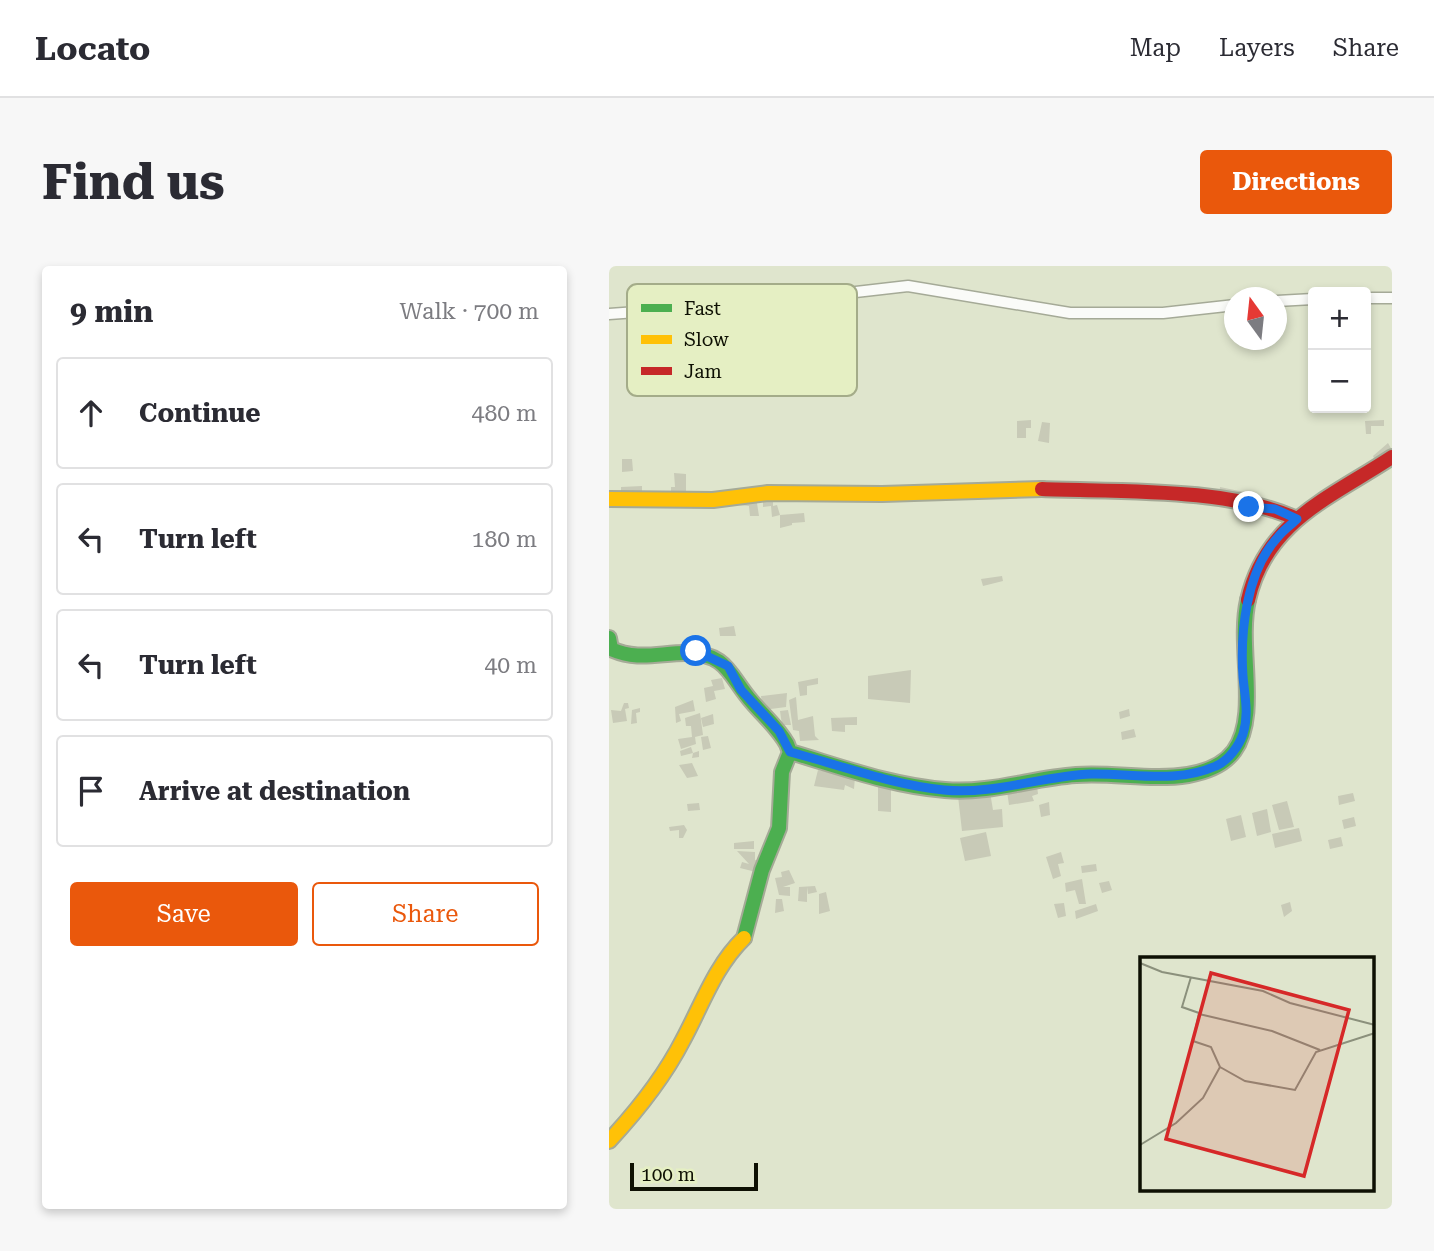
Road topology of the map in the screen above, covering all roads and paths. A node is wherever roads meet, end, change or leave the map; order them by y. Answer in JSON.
{"nodes":[{"id":1,"x":857,"y":292,"type":"edge"},
{"id":2,"x":1371,"y":298,"type":"edge"},
{"id":3,"x":1392,"y":298,"type":"edge"},
{"id":4,"x":1308,"y":299,"type":"edge"},
{"id":5,"x":1287,"y":300,"type":"edge"},
{"id":6,"x":1224,"y":306,"type":"edge"},
{"id":7,"x":627,"y":313,"type":"edge"},
{"id":8,"x":609,"y":314,"type":"edge"},
{"id":9,"x":1392,"y":457,"type":"edge"},
{"id":10,"x":609,"y":499,"type":"edge"},
{"id":11,"x":1297,"y":519,"type":"junction"},
{"id":12,"x":609,"y":638,"type":"edge"},
{"id":13,"x":790,"y":752,"type":"junction"},
{"id":14,"x":609,"y":1141,"type":"edge"}],
"edges":[{"from":1,"to":6,"type":"street"},
{"from":2,"to":3,"type":"street"},
{"from":4,"to":5,"type":"street"},
{"from":7,"to":8,"type":"street"},
{"from":9,"to":11,"type":"street"},
{"from":10,"to":11,"type":"street"},
{"from":11,"to":13,"type":"street"},
{"from":12,"to":13,"type":"street"},
{"from":13,"to":14,"type":"street"}]}
